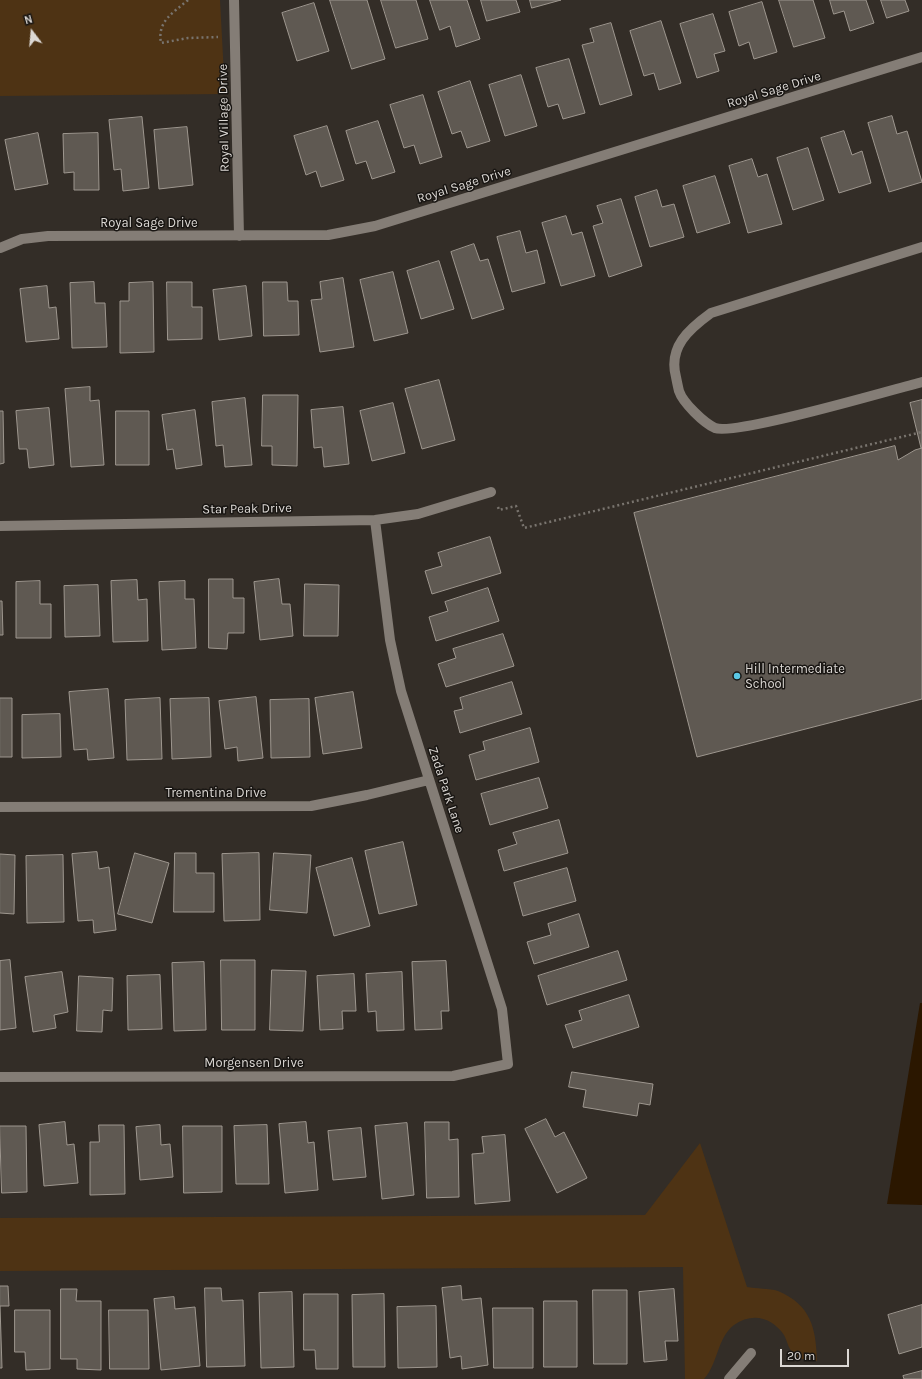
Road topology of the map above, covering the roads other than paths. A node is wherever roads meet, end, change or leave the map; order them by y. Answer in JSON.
{"nodes":[{"id":1,"x":234,"y":0,"type":"edge"},
{"id":2,"x":922,"y":57,"type":"edge"},
{"id":3,"x":238,"y":236,"type":"junction"},
{"id":4,"x":922,"y":247,"type":"edge"},
{"id":5,"x":0,"y":248,"type":"edge"},
{"id":6,"x":922,"y":382,"type":"edge"},
{"id":7,"x":491,"y":492,"type":"road end"},
{"id":8,"x":375,"y":520,"type":"junction"},
{"id":9,"x":0,"y":526,"type":"edge"},
{"id":10,"x":429,"y":780,"type":"junction"},
{"id":11,"x":0,"y":807,"type":"edge"},
{"id":12,"x":508,"y":1064,"type":"joint"},
{"id":13,"x":0,"y":1077,"type":"edge"},
{"id":14,"x":750,"y":1354,"type":"dead end"},
{"id":15,"x":728,"y":1379,"type":"edge"}],
"edges":[{"from":1,"to":3,"type":"street","name":"Royal Village Drive"},
{"from":2,"to":3,"type":"street","name":"Royal Sage Drive"},
{"from":3,"to":5,"type":"street","name":"Royal Sage Drive"},
{"from":4,"to":6,"type":"street"},
{"from":7,"to":8,"type":"street","name":"Star Peak Drive"},
{"from":8,"to":9,"type":"street","name":"Star Peak Drive"},
{"from":8,"to":10,"type":"street","name":"Zada Park Lane"},
{"from":10,"to":11,"type":"street","name":"Trementina Drive"},
{"from":10,"to":12,"type":"street","name":"Zada Park Lane"},
{"from":12,"to":13,"type":"street","name":"Morgensen Drive"},
{"from":14,"to":15,"type":"street"}]}
